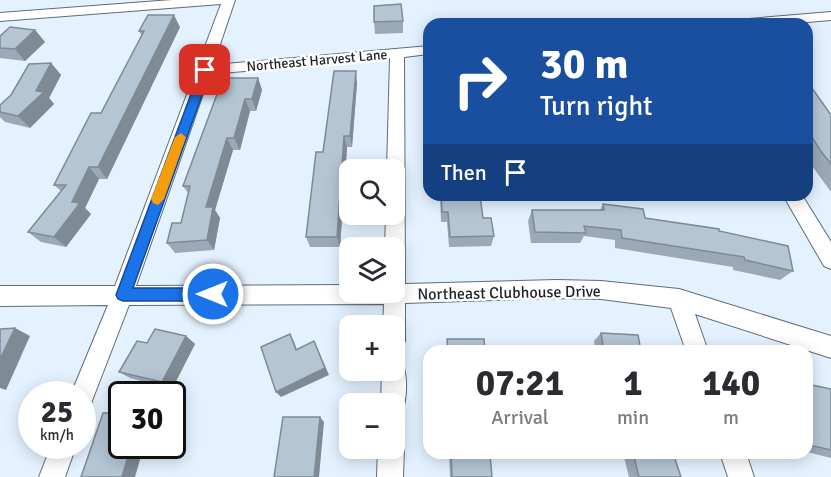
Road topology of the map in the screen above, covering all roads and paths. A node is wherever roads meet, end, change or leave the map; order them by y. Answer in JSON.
{"nodes":[{"id":1,"x":223,"y":0,"type":"edge"},
{"id":2,"x":229,"y":0,"type":"edge"},
{"id":3,"x":133,"y":4,"type":"edge"},
{"id":4,"x":831,"y":16,"type":"edge"},
{"id":5,"x":0,"y":17,"type":"edge"},
{"id":6,"x":808,"y":18,"type":"edge"},
{"id":7,"x":423,"y":50,"type":"edge"},
{"id":8,"x":397,"y":52,"type":"junction"},
{"id":9,"x":205,"y":70,"type":"junction"},
{"id":10,"x":796,"y":201,"type":"edge"},
{"id":11,"x":396,"y":237,"type":"edge"},
{"id":12,"x":831,"y":260,"type":"edge"},
{"id":13,"x":339,"y":294,"type":"edge"},
{"id":14,"x":405,"y":294,"type":"edge"},
{"id":15,"x":123,"y":295,"type":"junction"},
{"id":16,"x":0,"y":296,"type":"edge"},
{"id":17,"x":679,"y":299,"type":"junction"},
{"id":18,"x":695,"y":345,"type":"edge"},
{"id":19,"x":831,"y":347,"type":"edge"},
{"id":20,"x":89,"y":381,"type":"edge"},
{"id":21,"x":59,"y":459,"type":"edge"},
{"id":22,"x":391,"y":459,"type":"edge"},
{"id":23,"x":735,"y":459,"type":"edge"},
{"id":24,"x":52,"y":477,"type":"edge"},
{"id":25,"x":390,"y":477,"type":"edge"},
{"id":26,"x":741,"y":477,"type":"edge"}],
"edges":[{"from":1,"to":3,"type":"street"},
{"from":2,"to":9,"type":"street"},
{"from":3,"to":5,"type":"street"},
{"from":4,"to":6,"type":"street"},
{"from":7,"to":8,"type":"street","name":"Northeast Harvest Lane"},
{"from":8,"to":9,"type":"street","name":"Northeast Harvest Lane"},
{"from":8,"to":11,"type":"street"},
{"from":9,"to":15,"type":"street"},
{"from":10,"to":12,"type":"street"},
{"from":13,"to":15,"type":"street","name":"Northeast Clubhouse Drive"},
{"from":14,"to":17,"type":"street","name":"Northeast Clubhouse Drive"},
{"from":15,"to":16,"type":"street","name":"Northeast Clubhouse Drive"},
{"from":15,"to":20,"type":"street"},
{"from":17,"to":18,"type":"street"},
{"from":17,"to":19,"type":"street","name":"Northeast Clubhouse Drive"},
{"from":21,"to":24,"type":"street"},
{"from":22,"to":25,"type":"street"},
{"from":23,"to":26,"type":"street"}]}
